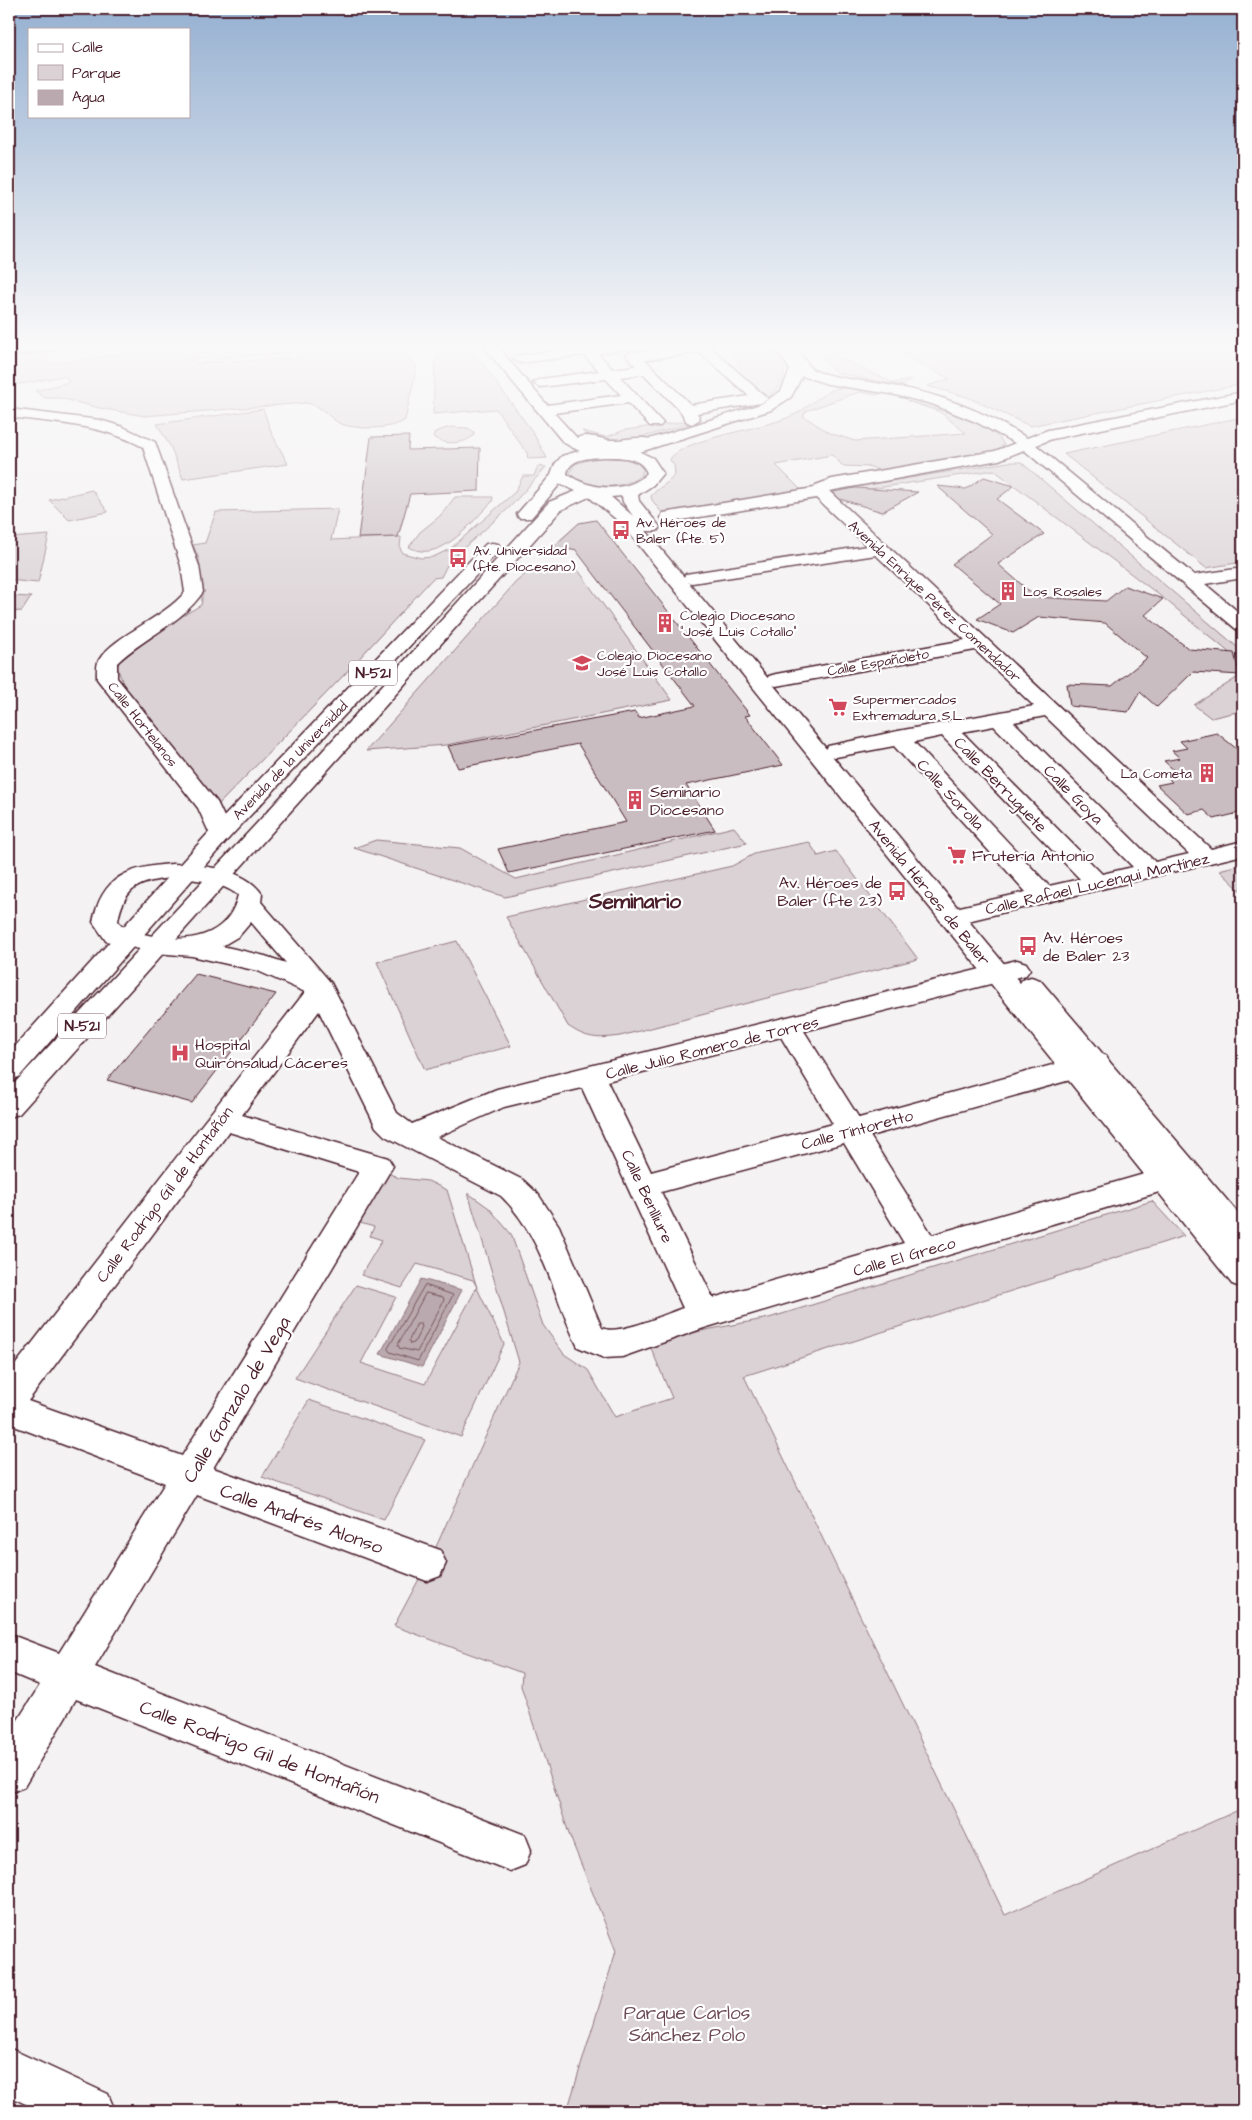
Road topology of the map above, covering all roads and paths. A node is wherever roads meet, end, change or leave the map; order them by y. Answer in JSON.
{"nodes":[{"id":1,"x":150,"y":445,"type":"edge"},
{"id":2,"x":566,"y":445,"type":"edge"},
{"id":3,"x":579,"y":445,"type":"edge"},
{"id":4,"x":640,"y":445,"type":"edge"},
{"id":5,"x":671,"y":445,"type":"edge"},
{"id":6,"x":1024,"y":445,"type":"edge"},
{"id":7,"x":1027,"y":445,"type":"edge"},
{"id":8,"x":608,"y":452,"type":"junction"},
{"id":9,"x":650,"y":463,"type":"junction"},
{"id":10,"x":563,"y":469,"type":"junction"},
{"id":11,"x":636,"y":487,"type":"junction"},
{"id":12,"x":590,"y":491,"type":"junction"},
{"id":13,"x":820,"y":492,"type":"junction"},
{"id":14,"x":616,"y":510,"type":"junction"},
{"id":15,"x":546,"y":515,"type":"junction"},
{"id":16,"x":669,"y":516,"type":"dead end"},
{"id":17,"x":880,"y":549,"type":"junction"},
{"id":18,"x":1243,"y":573,"type":"edge"},
{"id":19,"x":692,"y":578,"type":"junction"},
{"id":20,"x":1192,"y":581,"type":"junction"},
{"id":21,"x":1243,"y":625,"type":"edge"},
{"id":22,"x":980,"y":644,"type":"junction"},
{"id":23,"x":776,"y":680,"type":"junction"},
{"id":24,"x":1049,"y":709,"type":"junction"},
{"id":25,"x":999,"y":719,"type":"junction"},
{"id":26,"x":946,"y":728,"type":"junction"},
{"id":27,"x":898,"y":738,"type":"junction"},
{"id":28,"x":836,"y":751,"type":"junction"},
{"id":29,"x":220,"y":834,"type":"junction"},
{"id":30,"x":1243,"y":848,"type":"edge"},
{"id":31,"x":1206,"y":857,"type":"junction"},
{"id":32,"x":1150,"y":870,"type":"junction"},
{"id":33,"x":187,"y":871,"type":"junction"},
{"id":34,"x":219,"y":877,"type":"junction"},
{"id":35,"x":1097,"y":883,"type":"junction"},
{"id":36,"x":1044,"y":896,"type":"junction"},
{"id":37,"x":249,"y":904,"type":"junction"},
{"id":38,"x":961,"y":915,"type":"junction"},
{"id":39,"x":128,"y":939,"type":"junction"},
{"id":40,"x":156,"y":946,"type":"junction"},
{"id":41,"x":192,"y":948,"type":"junction"},
{"id":42,"x":1007,"y":972,"type":"junction"},
{"id":43,"x":322,"y":989,"type":"junction"},
{"id":44,"x":788,"y":1027,"type":"junction"},
{"id":45,"x":1080,"y":1067,"type":"junction"},
{"id":46,"x":9,"y":1070,"type":"edge"},
{"id":47,"x":591,"y":1077,"type":"junction"},
{"id":48,"x":9,"y":1107,"type":"edge"},
{"id":49,"x":221,"y":1119,"type":"junction"},
{"id":50,"x":854,"y":1130,"type":"junction"},
{"id":51,"x":411,"y":1136,"type":"junction"},
{"id":52,"x":1176,"y":1176,"type":"junction"},
{"id":53,"x":644,"y":1185,"type":"junction"},
{"id":54,"x":1243,"y":1240,"type":"edge"},
{"id":55,"x":925,"y":1250,"type":"junction"},
{"id":56,"x":1243,"y":1275,"type":"edge"},
{"id":57,"x":702,"y":1316,"type":"junction"},
{"id":58,"x":9,"y":1399,"type":"edge"},
{"id":59,"x":9,"y":1409,"type":"edge"},
{"id":60,"x":189,"y":1476,"type":"junction"},
{"id":61,"x":427,"y":1563,"type":"dead end"},
{"id":62,"x":9,"y":1653,"type":"edge"},
{"id":63,"x":67,"y":1676,"type":"junction"},
{"id":64,"x":9,"y":1772,"type":"edge"},
{"id":65,"x":510,"y":1850,"type":"dead end"},
{"id":66,"x":9,"y":2070,"type":"edge"},
{"id":67,"x":91,"y":2111,"type":"edge"}],
"edges":[{"from":1,"to":29,"type":"street","name":"Calle Hortelanos"},
{"from":2,"to":10,"type":"street"},
{"from":3,"to":8,"type":"street"},
{"from":4,"to":8,"type":"street"},
{"from":5,"to":9,"type":"street"},
{"from":6,"to":13,"type":"street"},
{"from":7,"to":20,"type":"street"},
{"from":8,"to":9,"type":"street"},
{"from":8,"to":10,"type":"street"},
{"from":9,"to":11,"type":"street"},
{"from":10,"to":12,"type":"street"},
{"from":10,"to":29,"type":"street","name":"Avenida de la Universidad","number":"N-521"},
{"from":11,"to":12,"type":"street"},
{"from":11,"to":19,"type":"street","name":"Avenida Héroes de Baler"},
{"from":12,"to":14,"type":"street","name":"Avenida Héroes de Baler"},
{"from":12,"to":15,"type":"street","name":"Avenida de la Universidad","number":"N-521"},
{"from":13,"to":16,"type":"street"},
{"from":13,"to":17,"type":"street","name":"Avenida Enrique Pérez Comendador"},
{"from":14,"to":15,"type":"street"},
{"from":14,"to":38,"type":"street","name":"Avenida Héroes de Baler"},
{"from":15,"to":34,"type":"street","name":"Avenida de la Universidad","number":"N-521"},
{"from":17,"to":19,"type":"street"},
{"from":17,"to":22,"type":"street","name":"Avenida Enrique Pérez Comendador"},
{"from":18,"to":20,"type":"street"},
{"from":19,"to":23,"type":"street","name":"Avenida Héroes de Baler"},
{"from":20,"to":21,"type":"street"},
{"from":22,"to":23,"type":"street","name":"Calle Españoleto"},
{"from":22,"to":24,"type":"street","name":"Avenida Enrique Pérez Comendador"},
{"from":23,"to":28,"type":"street","name":"Avenida Héroes de Baler"},
{"from":24,"to":25,"type":"street"},
{"from":24,"to":31,"type":"street","name":"Avenida Enrique Pérez Comendador"},
{"from":25,"to":26,"type":"street"},
{"from":25,"to":32,"type":"street","name":"Calle Goya"},
{"from":26,"to":27,"type":"street"},
{"from":26,"to":35,"type":"street","name":"Calle Berruguete"},
{"from":27,"to":28,"type":"street"},
{"from":27,"to":36,"type":"street","name":"Calle Sorolla"},
{"from":28,"to":38,"type":"street","name":"Avenida Héroes de Baler"},
{"from":29,"to":33,"type":"street","name":"Avenida de la Universidad","number":"N-521"},
{"from":30,"to":31,"type":"street","name":"Calle Rafael Lucenqui Martínez"},
{"from":31,"to":32,"type":"street","name":"Calle Rafael Lucenqui Martínez"},
{"from":32,"to":35,"type":"street","name":"Calle Rafael Lucenqui Martínez"},
{"from":33,"to":34,"type":"street"},
{"from":33,"to":39,"type":"street","name":"Avenida de la Universidad","number":"N-521"},
{"from":33,"to":39,"type":"street"},
{"from":34,"to":37,"type":"street"},
{"from":34,"to":40,"type":"street","name":"Avenida de la Universidad","number":"N-521"},
{"from":35,"to":36,"type":"street","name":"Calle Rafael Lucenqui Martínez"},
{"from":36,"to":38,"type":"street","name":"Calle Rafael Lucenqui Martínez"},
{"from":37,"to":41,"type":"street"},
{"from":37,"to":43,"type":"street"},
{"from":38,"to":42,"type":"street","name":"Avenida Héroes de Baler"},
{"from":39,"to":40,"type":"street"},
{"from":39,"to":46,"type":"street","name":"Avenida de la Universidad","number":"N-521"},
{"from":40,"to":41,"type":"street"},
{"from":40,"to":48,"type":"street","name":"Avenida de la Universidad","number":"N-521"},
{"from":41,"to":43,"type":"street"},
{"from":42,"to":44,"type":"street","name":"Calle Julio Romero de Torres"},
{"from":42,"to":45,"type":"street","name":"Avenida Héroes de Baler"},
{"from":43,"to":49,"type":"street","name":"Calle Rodrigo Gil de Hontañón"},
{"from":43,"to":51,"type":"street"},
{"from":44,"to":47,"type":"street","name":"Calle Julio Romero de Torres"},
{"from":44,"to":50,"type":"street"},
{"from":45,"to":50,"type":"street","name":"Calle Tintoretto"},
{"from":45,"to":52,"type":"street","name":"Avenida Héroes de Baler"},
{"from":47,"to":51,"type":"street","name":"Calle Julio Romero de Torres"},
{"from":47,"to":53,"type":"street","name":"Calle Benlliure"},
{"from":49,"to":58,"type":"street","name":"Calle Rodrigo Gil de Hontañón"},
{"from":49,"to":60,"type":"street","name":"Calle Gonzalo de Vega"},
{"from":50,"to":53,"type":"street","name":"Calle Tintoretto"},
{"from":50,"to":55,"type":"street"},
{"from":51,"to":57,"type":"street","name":"Calle El Greco"},
{"from":52,"to":54,"type":"street","name":"Avenida Héroes de Baler"},
{"from":52,"to":55,"type":"street","name":"Calle El Greco"},
{"from":52,"to":56,"type":"street","name":"Avenida Héroes de Baler"},
{"from":53,"to":57,"type":"street","name":"Calle Benlliure"},
{"from":55,"to":57,"type":"street","name":"Calle El Greco"},
{"from":59,"to":60,"type":"street","name":"Calle Andrés Alonso"},
{"from":60,"to":61,"type":"street","name":"Calle Andrés Alonso"},
{"from":60,"to":63,"type":"street","name":"Calle Gonzalo de Vega"},
{"from":62,"to":63,"type":"street","name":"Calle Rodrigo Gil de Hontañón"},
{"from":63,"to":64,"type":"street","name":"Calle Gonzalo de Vega"},
{"from":63,"to":65,"type":"street","name":"Calle Rodrigo Gil de Hontañón"},
{"from":66,"to":67,"type":"street"}]}
